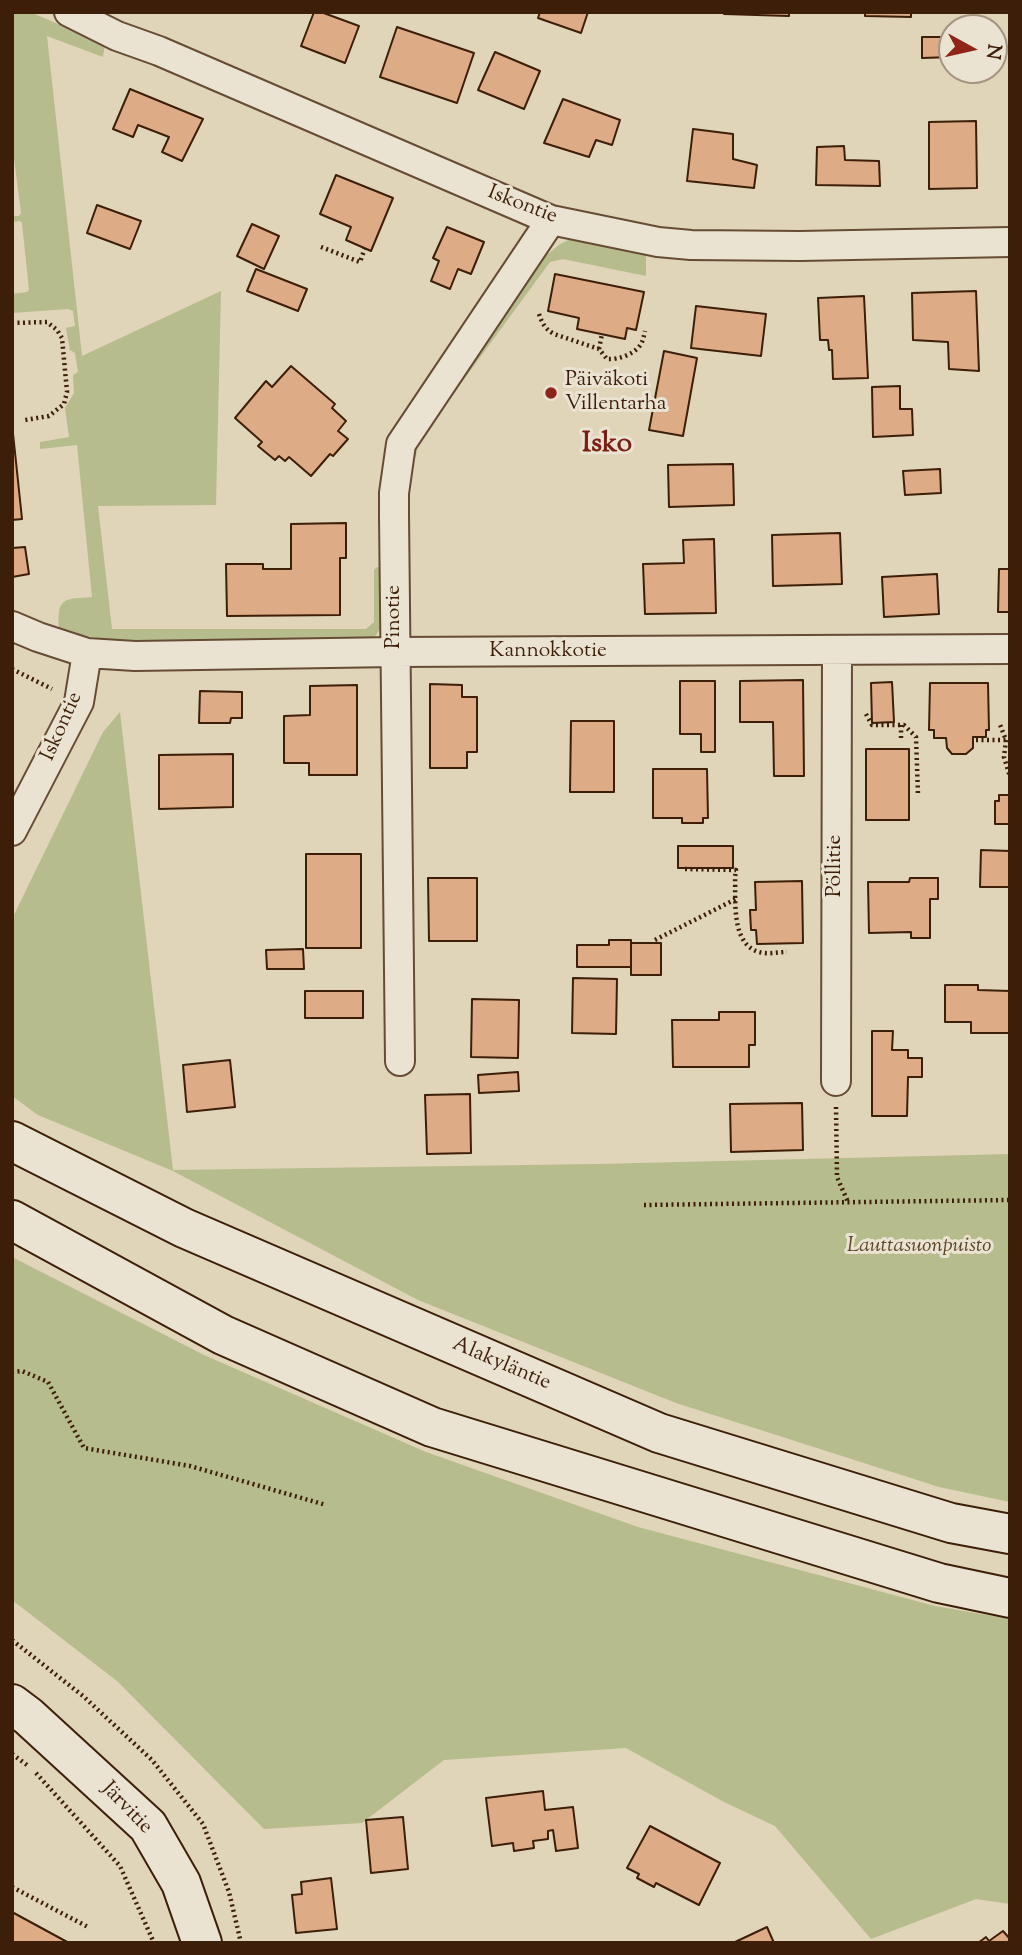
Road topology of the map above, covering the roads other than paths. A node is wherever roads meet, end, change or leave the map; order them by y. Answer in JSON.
{"nodes":[{"id":1,"x":69,"y":12,"type":"edge"},
{"id":2,"x":551,"y":219,"type":"junction"},
{"id":3,"x":1010,"y":242,"type":"edge"},
{"id":4,"x":12,"y":626,"type":"edge"},
{"id":5,"x":1010,"y":649,"type":"edge"},
{"id":6,"x":836,"y":650,"type":"junction"},
{"id":7,"x":395,"y":652,"type":"junction"},
{"id":8,"x":87,"y":653,"type":"junction"},
{"id":9,"x":12,"y":831,"type":"edge"},
{"id":10,"x":400,"y":1061,"type":"dead end"},
{"id":11,"x":836,"y":1081,"type":"road end"},
{"id":12,"x":12,"y":1141,"type":"edge"},
{"id":13,"x":12,"y":1220,"type":"edge"},
{"id":14,"x":1010,"y":1534,"type":"edge"},
{"id":15,"x":1010,"y":1598,"type":"edge"},
{"id":16,"x":12,"y":1704,"type":"edge"},
{"id":17,"x":202,"y":1943,"type":"edge"}],
"edges":[{"from":1,"to":2,"type":"street","name":"Iskontie"},
{"from":2,"to":3,"type":"street","name":"Iskontie"},
{"from":2,"to":7,"type":"street","name":"Pinotie"},
{"from":4,"to":8,"type":"street"},
{"from":5,"to":6,"type":"street","name":"Kannokkotie"},
{"from":6,"to":7,"type":"street","name":"Kannokkotie"},
{"from":6,"to":11,"type":"street","name":"Pöllitie"},
{"from":7,"to":8,"type":"street","name":"Kannokkotie"},
{"from":7,"to":10,"type":"street","name":"Pinotie"},
{"from":8,"to":9,"type":"street","name":"Iskontie"},
{"from":12,"to":14,"type":"main road","name":"Alakyläntie"},
{"from":13,"to":15,"type":"main road"},
{"from":16,"to":17,"type":"main road","name":"Järvitie"}]}
